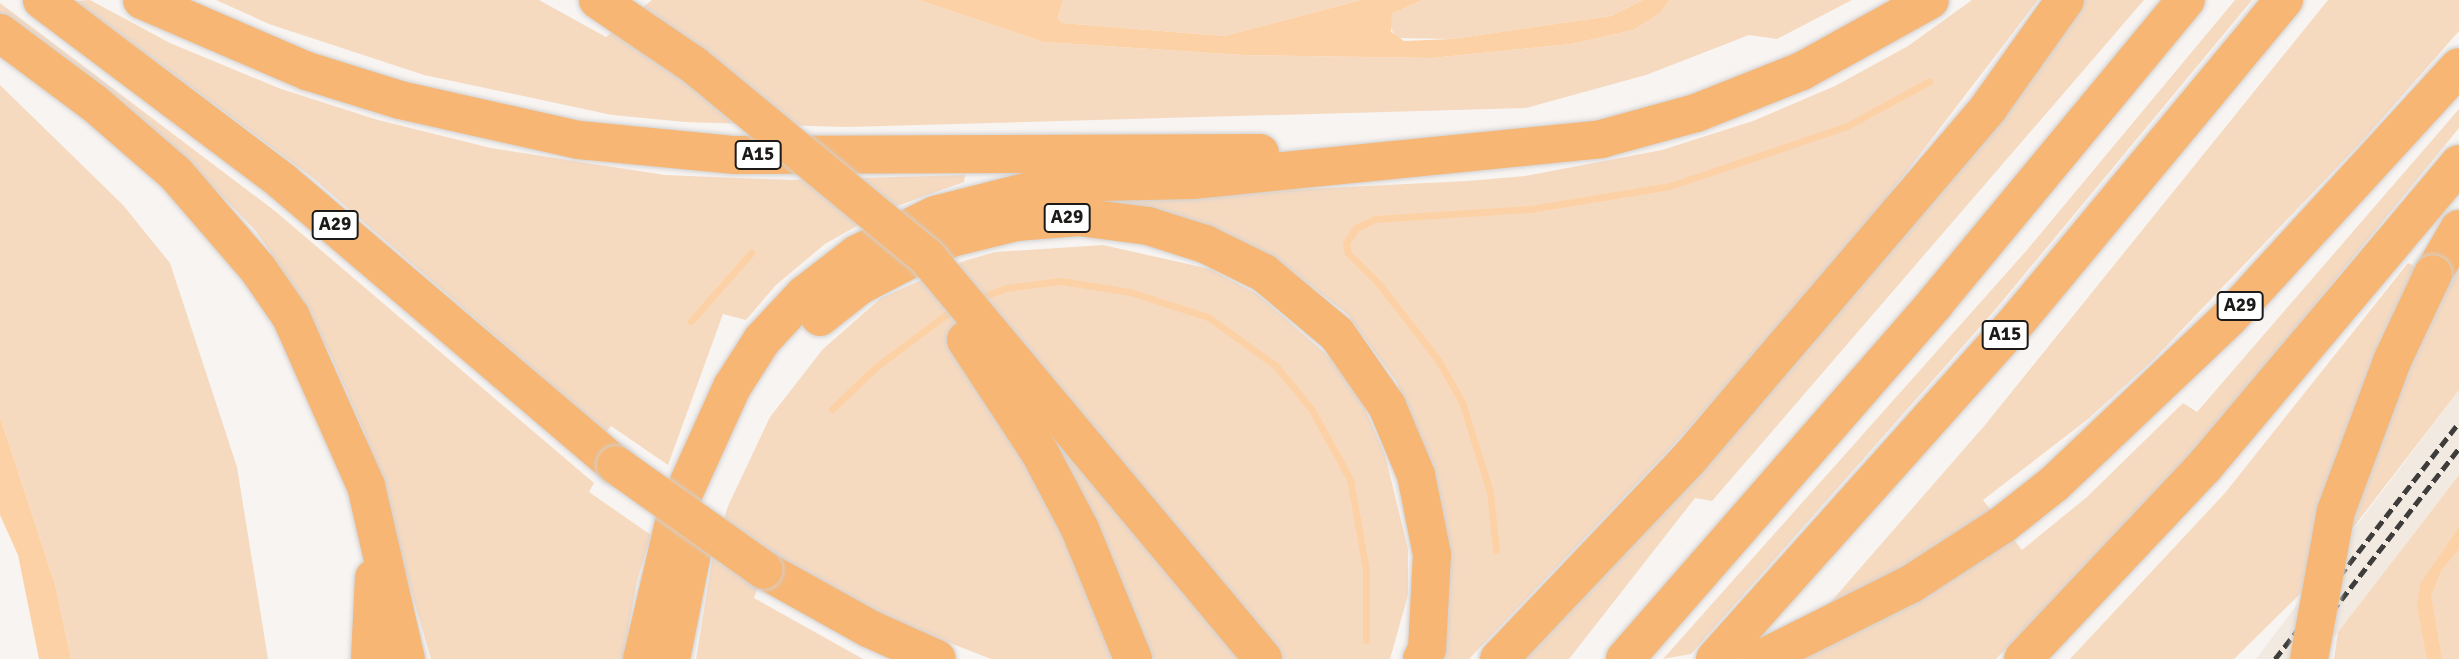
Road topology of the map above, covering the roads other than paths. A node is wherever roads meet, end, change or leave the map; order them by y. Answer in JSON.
{"nodes":[{"id":1,"x":42,"y":0,"type":"edge"},
{"id":2,"x":142,"y":0,"type":"edge"},
{"id":3,"x":597,"y":0,"type":"edge"},
{"id":4,"x":1930,"y":0,"type":"edge"},
{"id":5,"x":2066,"y":0,"type":"edge"},
{"id":6,"x":2186,"y":0,"type":"edge"},
{"id":7,"x":2284,"y":0,"type":"edge"},
{"id":8,"x":0,"y":33,"type":"edge"},
{"id":9,"x":2459,"y":68,"type":"edge"},
{"id":10,"x":1398,"y":159,"type":"junction"},
{"id":11,"x":2459,"y":164,"type":"edge"},
{"id":12,"x":825,"y":173,"type":"junction"},
{"id":13,"x":2459,"y":229,"type":"edge"},
{"id":14,"x":376,"y":520,"type":"junction"},
{"id":15,"x":370,"y":659,"type":"edge"},
{"id":16,"x":406,"y":659,"type":"edge"},
{"id":17,"x":642,"y":659,"type":"edge"},
{"id":18,"x":671,"y":659,"type":"edge"},
{"id":19,"x":937,"y":659,"type":"edge"},
{"id":20,"x":1133,"y":659,"type":"edge"},
{"id":21,"x":1263,"y":659,"type":"edge"},
{"id":22,"x":1422,"y":659,"type":"edge"},
{"id":23,"x":1499,"y":659,"type":"edge"},
{"id":24,"x":1625,"y":659,"type":"edge"},
{"id":25,"x":1715,"y":659,"type":"edge"},
{"id":26,"x":1761,"y":659,"type":"edge"},
{"id":27,"x":2023,"y":659,"type":"edge"},
{"id":28,"x":2309,"y":659,"type":"edge"}],
"edges":[{"from":1,"to":19,"type":"highway","number":"A29","bridge":true},
{"from":2,"to":10,"type":"highway","number":"A15"},
{"from":3,"to":12,"type":"highway","bridge":true},
{"from":4,"to":10,"type":"highway","number":"A15"},
{"from":5,"to":23,"type":"highway"},
{"from":6,"to":24,"type":"highway"},
{"from":7,"to":25,"type":"highway","number":"A15"},
{"from":8,"to":14,"type":"highway"},
{"from":9,"to":26,"type":"highway","number":"A29"},
{"from":10,"to":17,"type":"highway","number":"A15"},
{"from":11,"to":27,"type":"highway"},
{"from":12,"to":20,"type":"highway","bridge":true},
{"from":12,"to":21,"type":"highway","bridge":true},
{"from":13,"to":28,"type":"highway","bridge":true},
{"from":14,"to":15,"type":"highway"},
{"from":14,"to":16,"type":"highway"},
{"from":18,"to":22,"type":"highway","number":"A29"}]}
